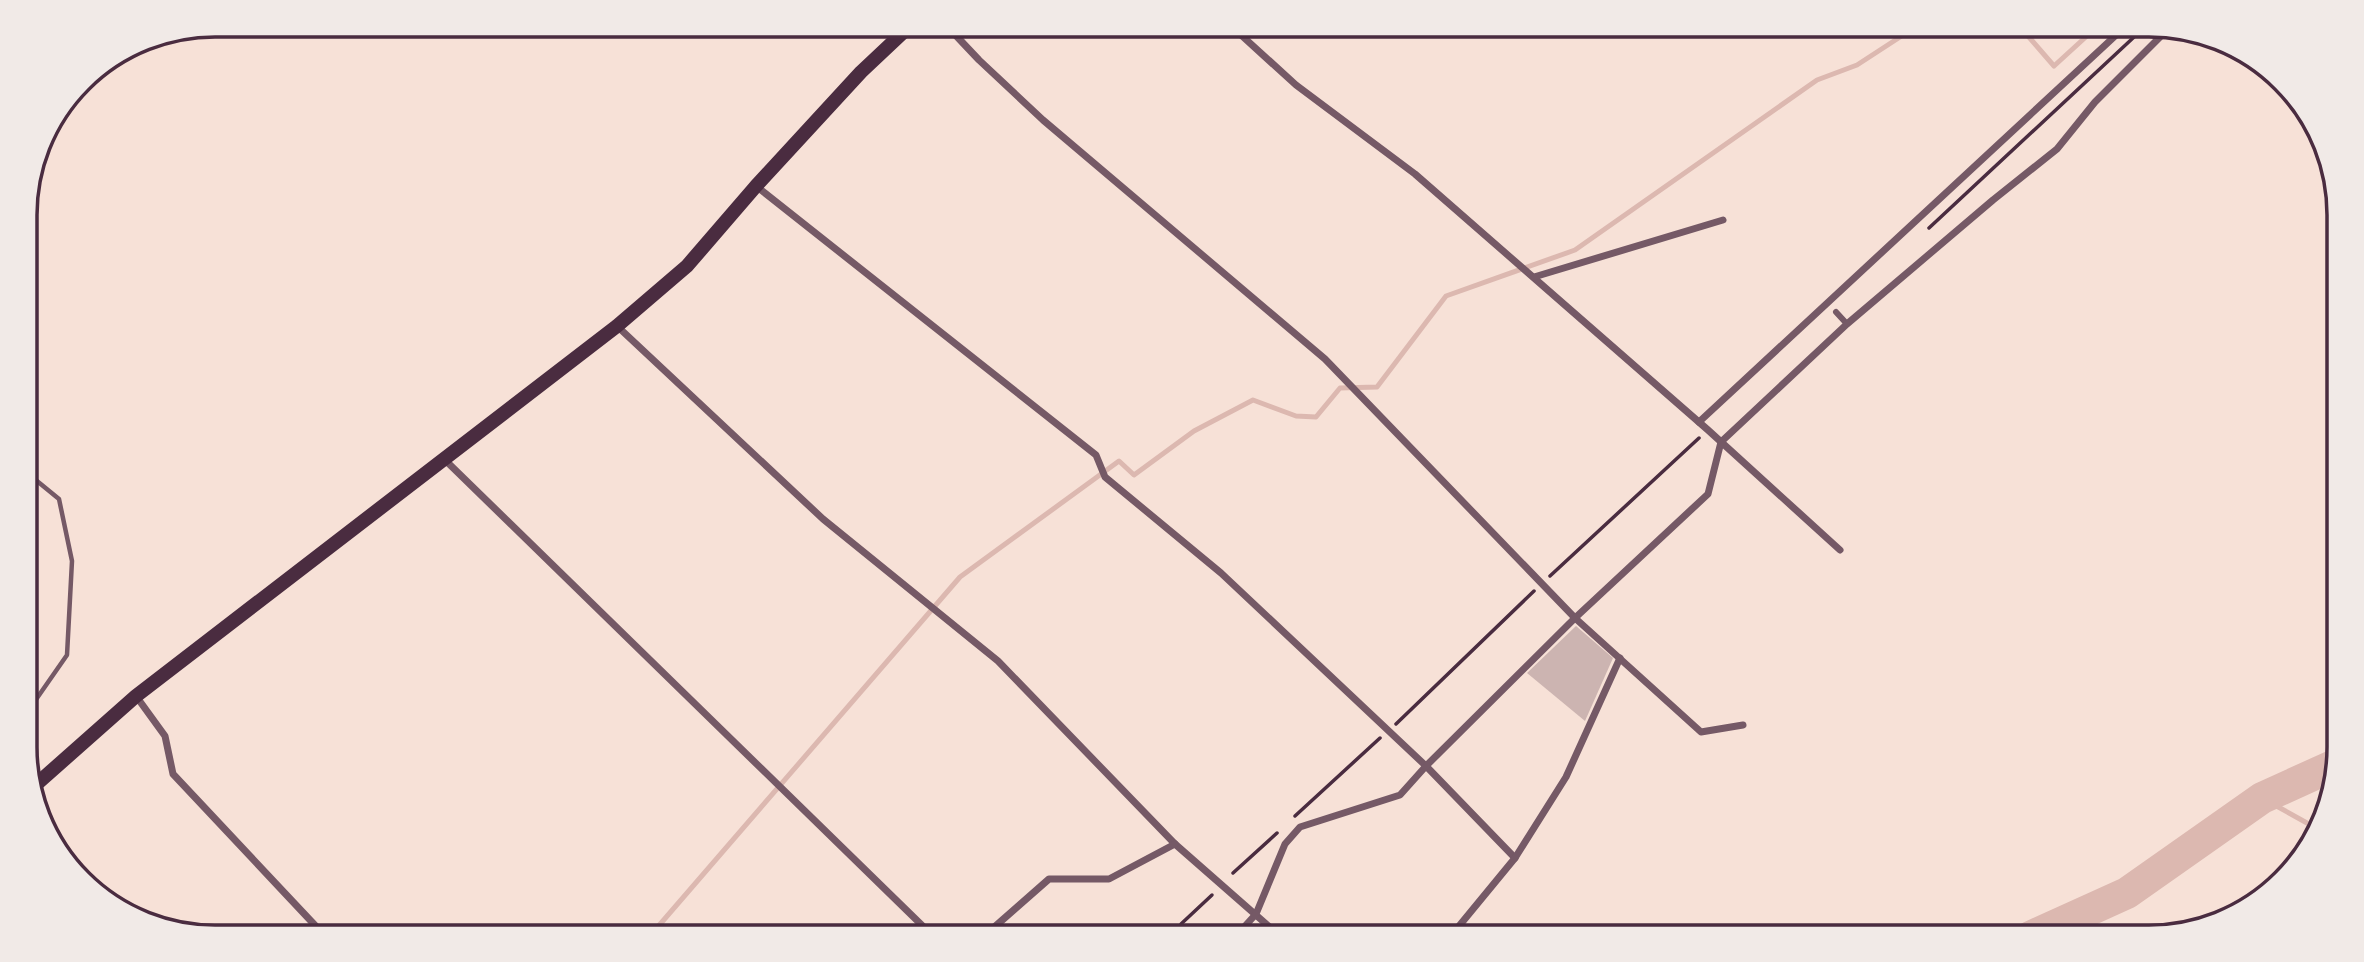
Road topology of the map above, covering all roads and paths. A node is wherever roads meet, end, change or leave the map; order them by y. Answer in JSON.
{"nodes":[{"id":1,"x":898,"y":37,"type":"edge"},
{"id":2,"x":957,"y":37,"type":"edge"},
{"id":3,"x":1243,"y":37,"type":"edge"},
{"id":4,"x":2114,"y":37,"type":"edge"},
{"id":5,"x":2134,"y":37,"type":"edge"},
{"id":6,"x":2160,"y":37,"type":"edge"},
{"id":7,"x":756,"y":186,"type":"junction"},
{"id":8,"x":1723,"y":220,"type":"dead end"},
{"id":9,"x":1928,"y":229,"type":"dead end"},
{"id":10,"x":1534,"y":277,"type":"junction"},
{"id":11,"x":1836,"y":312,"type":"dead end"},
{"id":12,"x":1847,"y":324,"type":"junction"},
{"id":13,"x":617,"y":326,"type":"junction"},
{"id":14,"x":1699,"y":422,"type":"junction"},
{"id":15,"x":1708,"y":430,"type":"junction"},
{"id":16,"x":1721,"y":442,"type":"junction"},
{"id":17,"x":443,"y":458,"type":"junction"},
{"id":18,"x":37,"y":481,"type":"edge"},
{"id":19,"x":1840,"y":550,"type":"dead end"},
{"id":20,"x":1542,"y":584,"type":"junction"},
{"id":21,"x":1575,"y":618,"type":"junction"},
{"id":22,"x":1620,"y":658,"type":"junction"},
{"id":23,"x":136,"y":696,"type":"junction"},
{"id":24,"x":37,"y":698,"type":"edge"},
{"id":25,"x":1743,"y":725,"type":"dead end"},
{"id":26,"x":1388,"y":731,"type":"junction"},
{"id":27,"x":1426,"y":766,"type":"junction"},
{"id":28,"x":40,"y":781,"type":"edge"},
{"id":29,"x":1291,"y":820,"type":"dead end"},
{"id":30,"x":1281,"y":829,"type":"dead end"},
{"id":31,"x":1175,"y":844,"type":"junction"},
{"id":32,"x":1515,"y":858,"type":"junction"},
{"id":33,"x":1233,"y":873,"type":"dead end"},
{"id":34,"x":1212,"y":895,"type":"dead end"},
{"id":35,"x":1256,"y":914,"type":"junction"},
{"id":36,"x":315,"y":925,"type":"edge"},
{"id":37,"x":922,"y":925,"type":"edge"},
{"id":38,"x":997,"y":925,"type":"edge"},
{"id":39,"x":1180,"y":925,"type":"edge"},
{"id":40,"x":1246,"y":925,"type":"edge"},
{"id":41,"x":1268,"y":925,"type":"edge"},
{"id":42,"x":1460,"y":925,"type":"edge"}],
"edges":[{"from":1,"to":7,"type":"main road"},
{"from":2,"to":20,"type":"street"},
{"from":3,"to":10,"type":"street"},
{"from":4,"to":14,"type":"street"},
{"from":5,"to":9,"type":"path"},
{"from":6,"to":12,"type":"street"},
{"from":7,"to":13,"type":"main road"},
{"from":7,"to":26,"type":"street"},
{"from":8,"to":10,"type":"street"},
{"from":10,"to":14,"type":"street"},
{"from":11,"to":12,"type":"street"},
{"from":12,"to":16,"type":"street"},
{"from":13,"to":17,"type":"main road"},
{"from":13,"to":31,"type":"street"},
{"from":14,"to":15,"type":"street"},
{"from":15,"to":16,"type":"street"},
{"from":15,"to":20,"type":"path"},
{"from":16,"to":19,"type":"street"},
{"from":16,"to":21,"type":"street"},
{"from":17,"to":23,"type":"main road"},
{"from":17,"to":37,"type":"street"},
{"from":18,"to":24,"type":"lane"},
{"from":20,"to":21,"type":"street"},
{"from":20,"to":26,"type":"path"},
{"from":21,"to":22,"type":"street"},
{"from":21,"to":27,"type":"street"},
{"from":22,"to":25,"type":"street"},
{"from":22,"to":32,"type":"street"},
{"from":23,"to":28,"type":"main road"},
{"from":23,"to":36,"type":"street"},
{"from":26,"to":27,"type":"street"},
{"from":26,"to":29,"type":"path"},
{"from":27,"to":32,"type":"street"},
{"from":27,"to":35,"type":"street"},
{"from":30,"to":33,"type":"path"},
{"from":31,"to":35,"type":"street"},
{"from":31,"to":38,"type":"street"},
{"from":32,"to":42,"type":"street"},
{"from":34,"to":39,"type":"path"},
{"from":35,"to":40,"type":"street"},
{"from":35,"to":41,"type":"street"}]}
